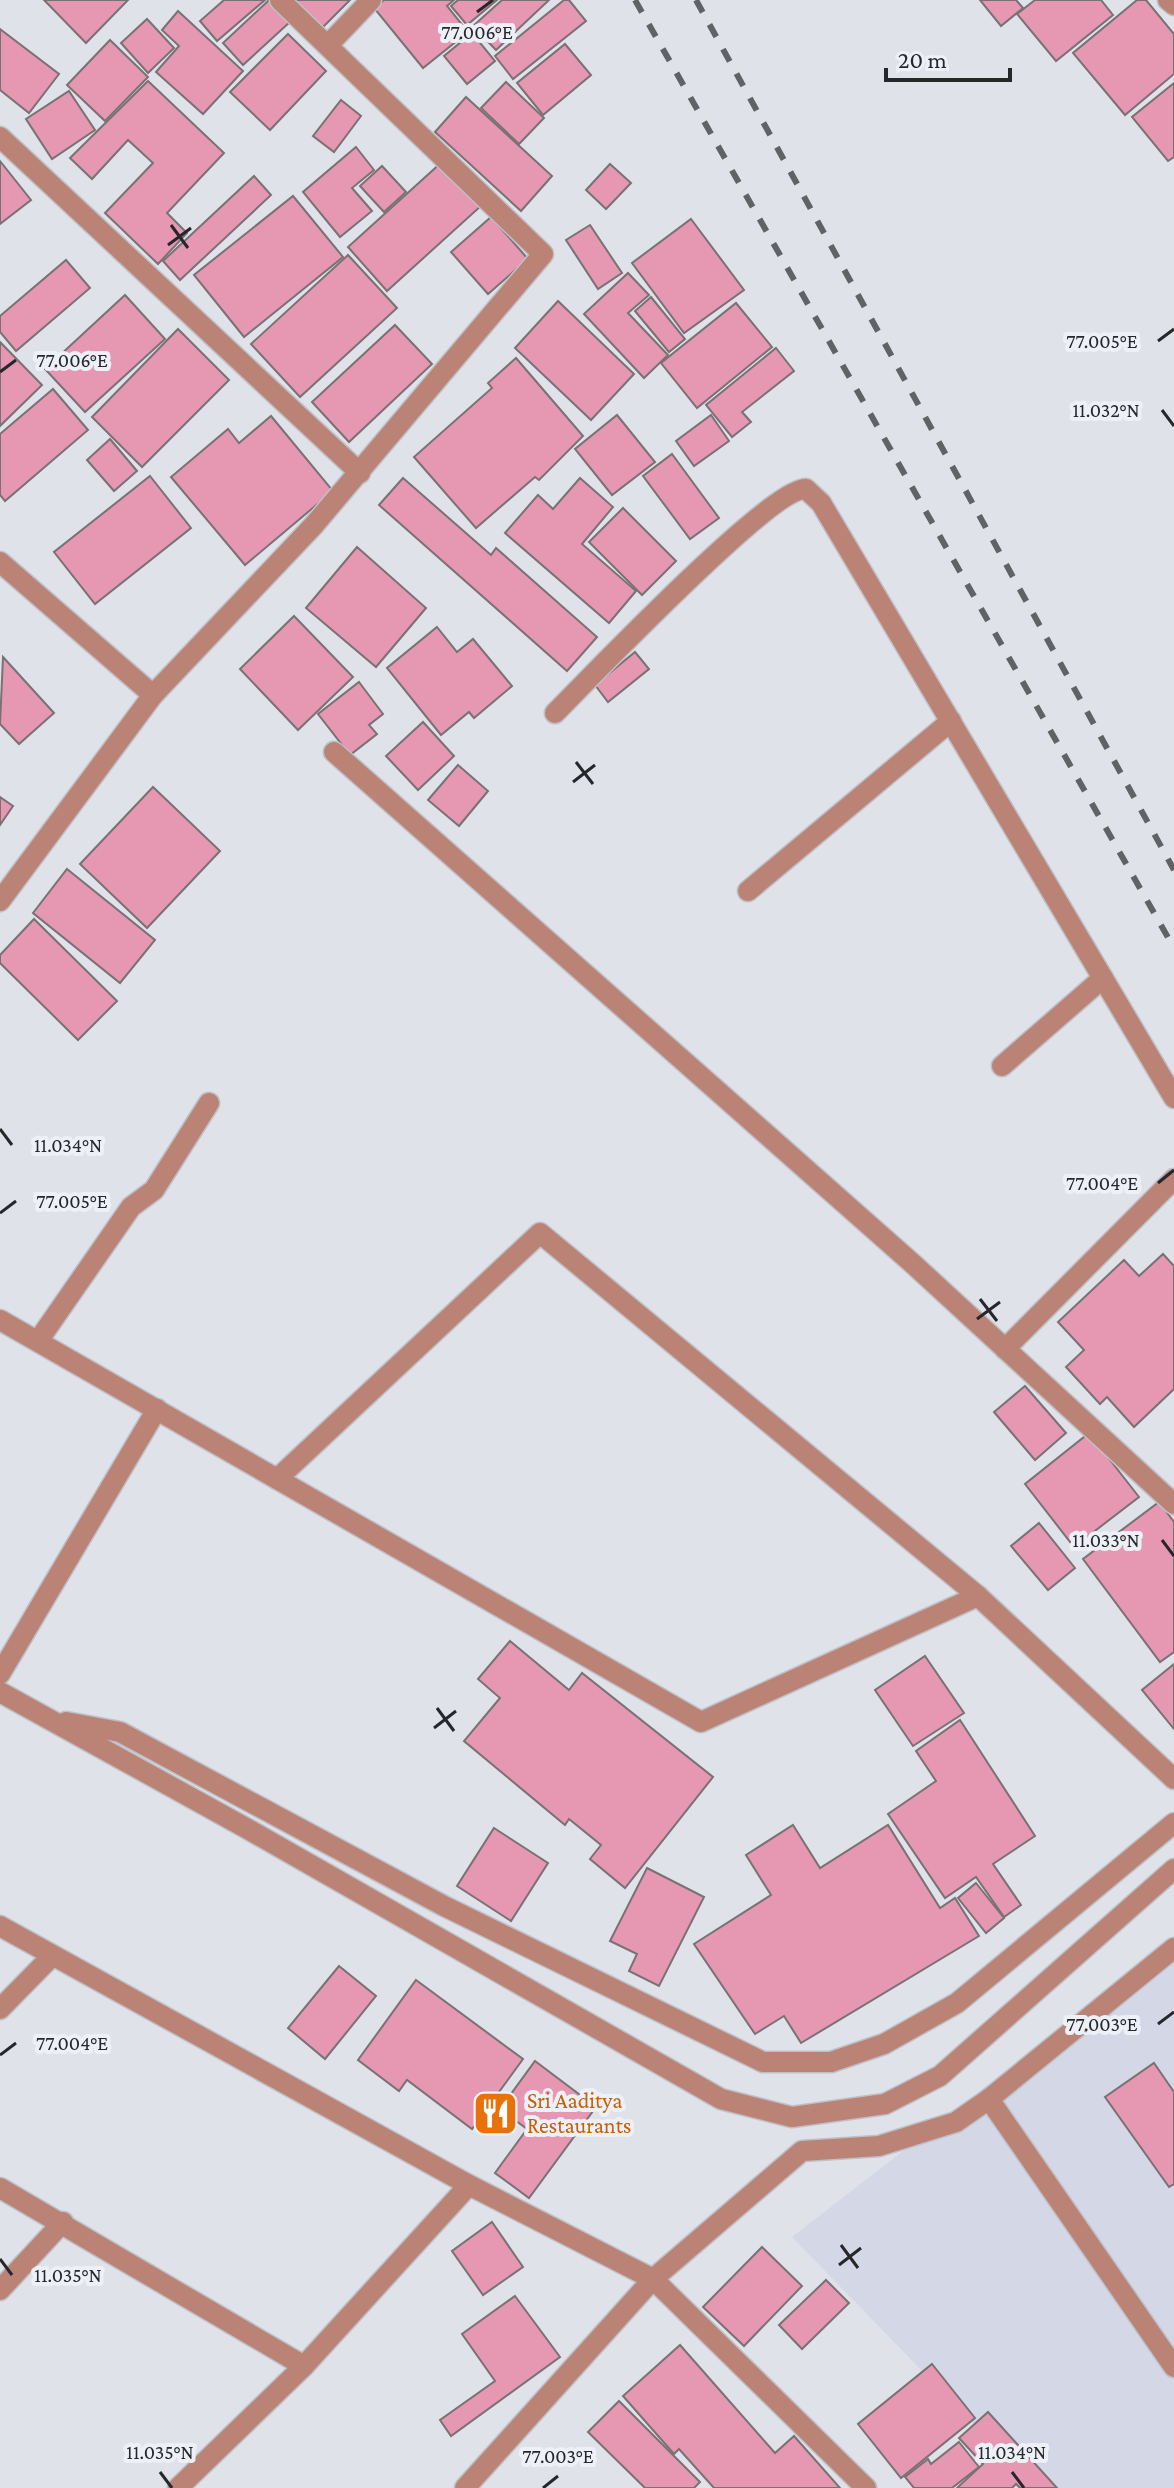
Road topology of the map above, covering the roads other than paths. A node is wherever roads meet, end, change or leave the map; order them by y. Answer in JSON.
{"nodes":[{"id":1,"x":280,"y":0,"type":"edge"},
{"id":2,"x":371,"y":0,"type":"edge"},
{"id":3,"x":1168,"y":0,"type":"edge"},
{"id":4,"x":1174,"y":5,"type":"edge"},
{"id":5,"x":328,"y":45,"type":"junction"},
{"id":6,"x":0,"y":137,"type":"edge"},
{"id":7,"x":360,"y":473,"type":"junction"},
{"id":8,"x":0,"y":562,"type":"edge"},
{"id":9,"x":153,"y":695,"type":"junction"},
{"id":10,"x":555,"y":713,"type":"dead end"},
{"id":11,"x":951,"y":721,"type":"junction"},
{"id":12,"x":334,"y":752,"type":"dead end"},
{"id":13,"x":748,"y":891,"type":"dead end"},
{"id":14,"x":0,"y":901,"type":"edge"},
{"id":15,"x":1103,"y":978,"type":"junction"},
{"id":16,"x":1002,"y":1066,"type":"dead end"},
{"id":17,"x":1174,"y":1098,"type":"edge"},
{"id":18,"x":209,"y":1103,"type":"dead end"},
{"id":19,"x":1174,"y":1179,"type":"edge"},
{"id":20,"x":0,"y":1320,"type":"edge"},
{"id":21,"x":38,"y":1341,"type":"junction"},
{"id":22,"x":1005,"y":1349,"type":"junction"},
{"id":23,"x":157,"y":1409,"type":"junction"},
{"id":24,"x":277,"y":1479,"type":"junction"},
{"id":25,"x":1174,"y":1504,"type":"edge"},
{"id":26,"x":978,"y":1596,"type":"junction"},
{"id":27,"x":0,"y":1674,"type":"edge"},
{"id":28,"x":0,"y":1692,"type":"edge"},
{"id":29,"x":47,"y":1718,"type":"junction"},
{"id":30,"x":1174,"y":1779,"type":"edge"},
{"id":31,"x":1174,"y":1823,"type":"edge"},
{"id":32,"x":1174,"y":1869,"type":"edge"},
{"id":33,"x":0,"y":1926,"type":"edge"},
{"id":34,"x":1174,"y":1948,"type":"edge"},
{"id":35,"x":52,"y":1956,"type":"junction"},
{"id":36,"x":0,"y":2009,"type":"edge"},
{"id":37,"x":989,"y":2099,"type":"junction"},
{"id":38,"x":469,"y":2185,"type":"junction"},
{"id":39,"x":0,"y":2188,"type":"edge"},
{"id":40,"x":63,"y":2222,"type":"junction"},
{"id":41,"x":653,"y":2279,"type":"junction"},
{"id":42,"x":0,"y":2290,"type":"edge"},
{"id":43,"x":304,"y":2366,"type":"junction"},
{"id":44,"x":1174,"y":2367,"type":"edge"},
{"id":45,"x":178,"y":2488,"type":"edge"},
{"id":46,"x":465,"y":2488,"type":"edge"},
{"id":47,"x":866,"y":2488,"type":"edge"}],
"edges":[{"from":1,"to":5,"type":"street"},
{"from":2,"to":5,"type":"street"},
{"from":3,"to":4,"type":"street"},
{"from":5,"to":7,"type":"street"},
{"from":6,"to":7,"type":"street"},
{"from":7,"to":9,"type":"street"},
{"from":8,"to":9,"type":"street"},
{"from":9,"to":14,"type":"street"},
{"from":10,"to":11,"type":"street"},
{"from":11,"to":13,"type":"street"},
{"from":11,"to":15,"type":"street"},
{"from":12,"to":22,"type":"street"},
{"from":15,"to":16,"type":"street"},
{"from":15,"to":17,"type":"street"},
{"from":18,"to":21,"type":"street"},
{"from":19,"to":22,"type":"street"},
{"from":20,"to":21,"type":"street"},
{"from":21,"to":23,"type":"street"},
{"from":22,"to":25,"type":"street"},
{"from":23,"to":24,"type":"street"},
{"from":23,"to":27,"type":"street"},
{"from":24,"to":26,"type":"street"},
{"from":24,"to":26,"type":"street"},
{"from":26,"to":30,"type":"street"},
{"from":28,"to":29,"type":"street"},
{"from":29,"to":31,"type":"street"},
{"from":29,"to":32,"type":"street"},
{"from":33,"to":35,"type":"street"},
{"from":34,"to":37,"type":"street"},
{"from":35,"to":36,"type":"street"},
{"from":35,"to":38,"type":"street"},
{"from":37,"to":41,"type":"street"},
{"from":37,"to":44,"type":"street"},
{"from":38,"to":41,"type":"street"},
{"from":38,"to":43,"type":"street"},
{"from":39,"to":40,"type":"street"},
{"from":40,"to":42,"type":"street"},
{"from":40,"to":43,"type":"street"},
{"from":41,"to":46,"type":"street"},
{"from":41,"to":47,"type":"street"},
{"from":43,"to":45,"type":"street"}]}
